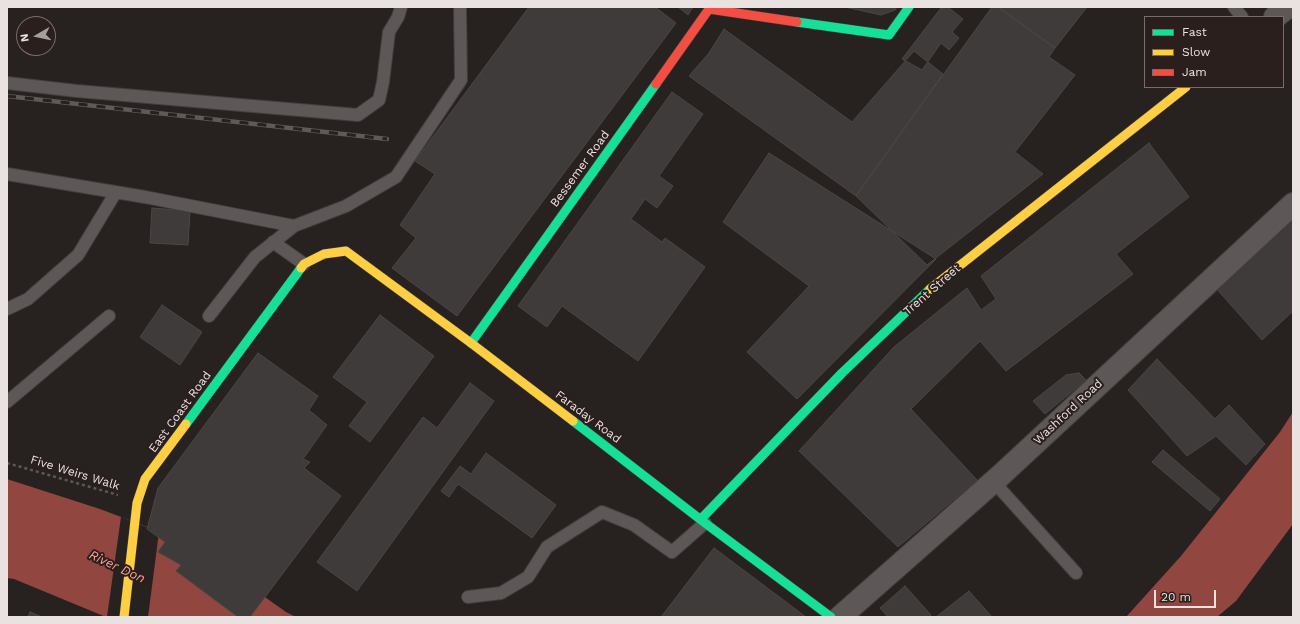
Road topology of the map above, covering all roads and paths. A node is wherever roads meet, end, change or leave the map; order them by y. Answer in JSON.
{"nodes":[{"id":1,"x":401,"y":7,"type":"edge"},
{"id":2,"x":460,"y":7,"type":"edge"},
{"id":3,"x":909,"y":7,"type":"edge"},
{"id":4,"x":1234,"y":7,"type":"edge"},
{"id":5,"x":1288,"y":7,"type":"edge"},
{"id":6,"x":1241,"y":16,"type":"edge"},
{"id":7,"x":1276,"y":16,"type":"edge"},
{"id":8,"x":7,"y":83,"type":"edge"},
{"id":9,"x":1185,"y":88,"type":"edge"},
{"id":10,"x":7,"y":174,"type":"edge"},
{"id":11,"x":116,"y":192,"type":"junction"},
{"id":12,"x":1293,"y":204,"type":"edge"},
{"id":13,"x":294,"y":226,"type":"junction"},
{"id":14,"x":273,"y":242,"type":"junction"},
{"id":15,"x":324,"y":254,"type":"joint"},
{"id":16,"x":304,"y":264,"type":"junction"},
{"id":17,"x":7,"y":309,"type":"edge"},
{"id":18,"x":109,"y":316,"type":"dead end"},
{"id":19,"x":209,"y":316,"type":"dead end"},
{"id":20,"x":471,"y":343,"type":"junction"},
{"id":21,"x":7,"y":402,"type":"edge"},
{"id":22,"x":7,"y":463,"type":"edge"},
{"id":23,"x":993,"y":482,"type":"junction"},
{"id":24,"x":138,"y":503,"type":"junction"},
{"id":25,"x":703,"y":521,"type":"junction"},
{"id":26,"x":1076,"y":572,"type":"dead end"},
{"id":27,"x":468,"y":597,"type":"dead end"},
{"id":28,"x":124,"y":617,"type":"edge"},
{"id":29,"x":831,"y":617,"type":"edge"},
{"id":30,"x":840,"y":617,"type":"edge"}],
"edges":[{"from":1,"to":8,"type":"lane"},
{"from":2,"to":13,"type":"lane"},
{"from":3,"to":20,"type":"street","name":"Bessemer Road"},
{"from":4,"to":6,"type":"lane"},
{"from":5,"to":7,"type":"street"},
{"from":9,"to":25,"type":"street","name":"Trent Street"},
{"from":10,"to":11,"type":"lane"},
{"from":11,"to":13,"type":"lane"},
{"from":11,"to":17,"type":"lane"},
{"from":12,"to":23,"type":"street","name":"Washford Road"},
{"from":13,"to":14,"type":"lane"},
{"from":14,"to":16,"type":"lane"},
{"from":14,"to":19,"type":"lane"},
{"from":15,"to":16,"type":"street","name":"East Coast Road"},
{"from":15,"to":20,"type":"street","name":"Faraday Road"},
{"from":16,"to":24,"type":"street","name":"East Coast Road"},
{"from":18,"to":21,"type":"lane"},
{"from":20,"to":25,"type":"street","name":"Faraday Road"},
{"from":22,"to":24,"type":"path","name":"Five Weirs Walk"},
{"from":23,"to":26,"type":"lane"},
{"from":23,"to":30,"type":"street","name":"Washford Road"},
{"from":24,"to":28,"type":"street","name":"East Coast Road"},
{"from":25,"to":27,"type":"lane"},
{"from":25,"to":29,"type":"street","name":"Faraday Road"}]}
